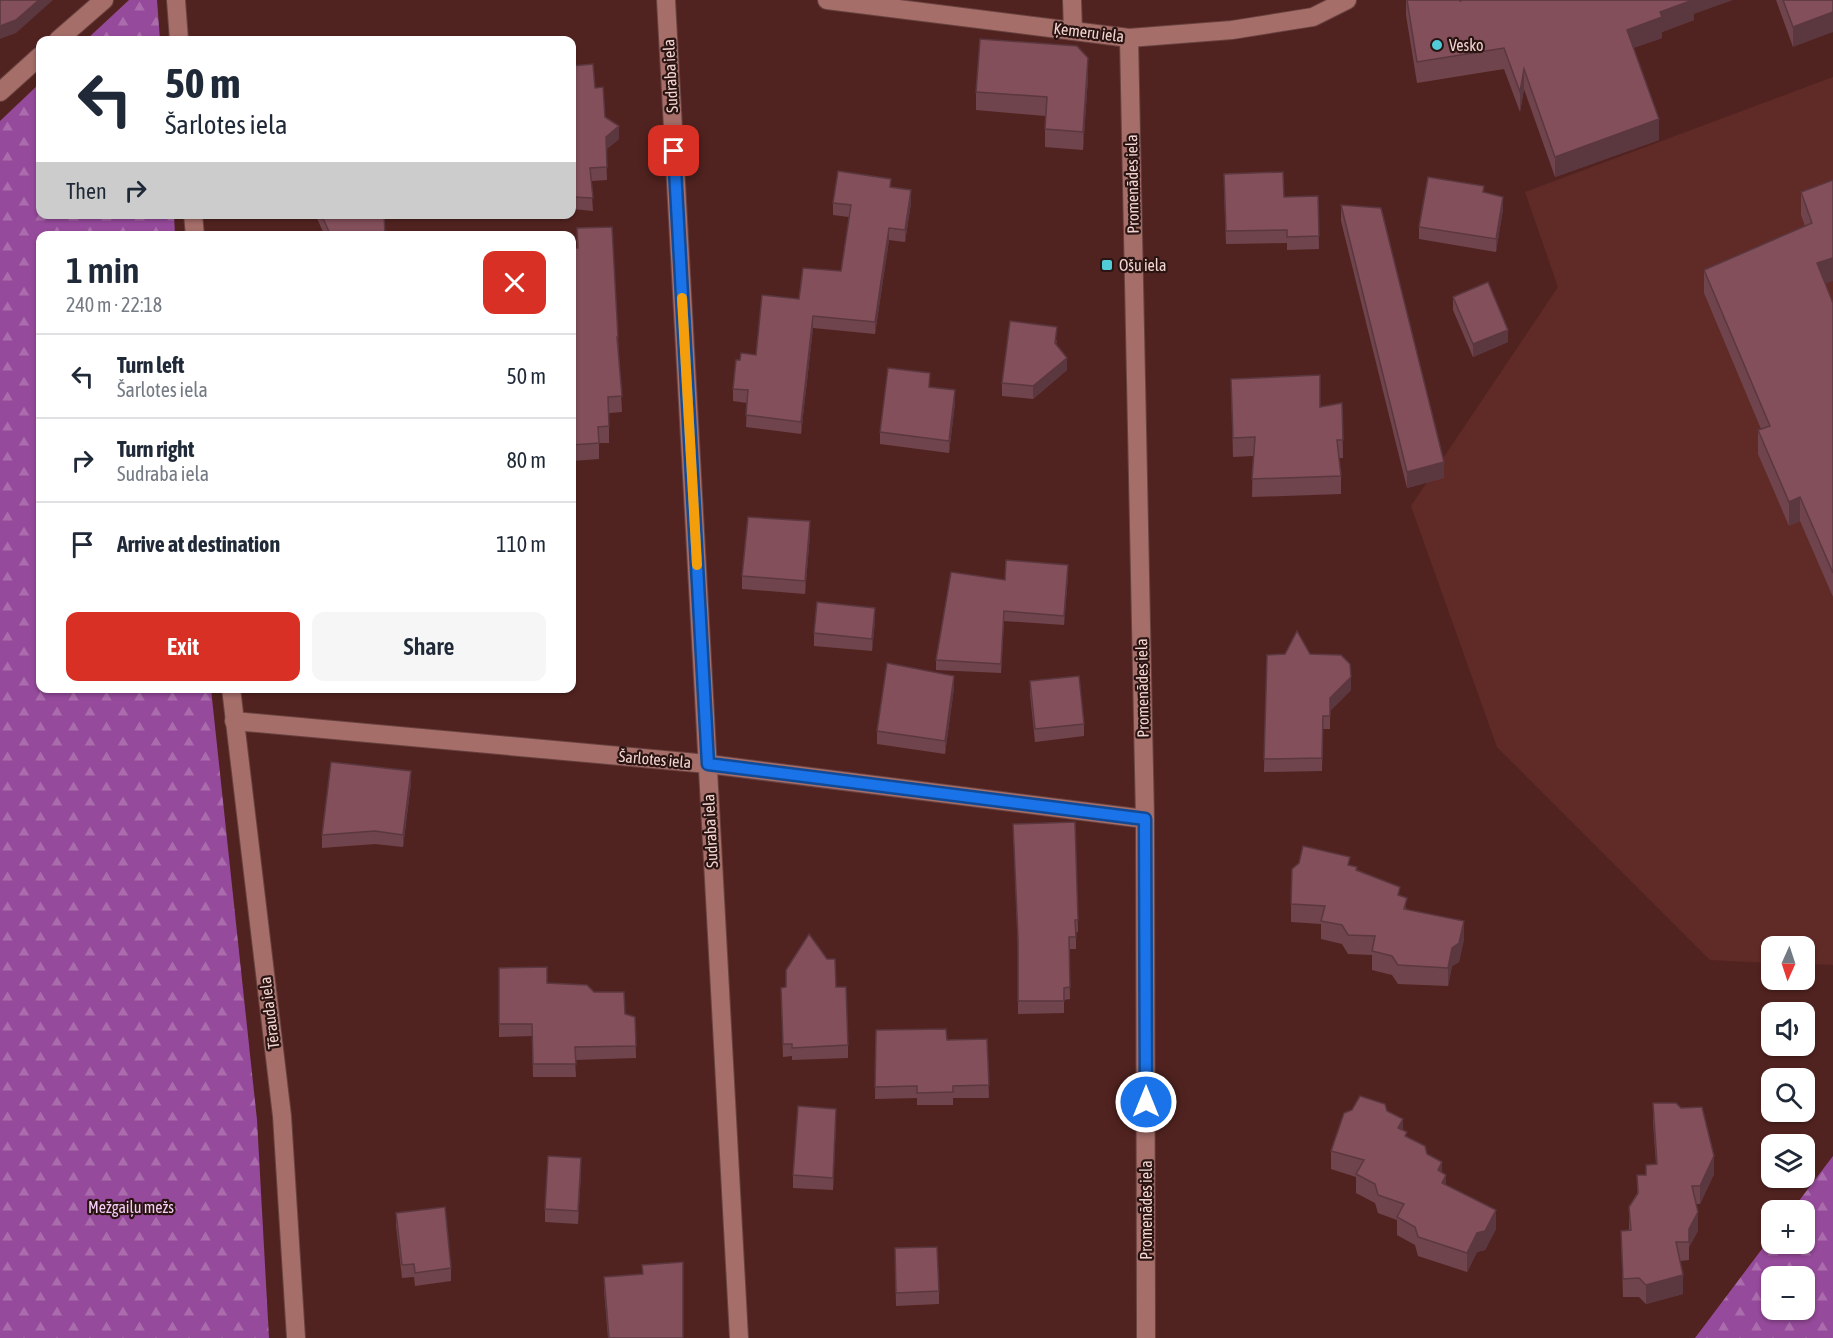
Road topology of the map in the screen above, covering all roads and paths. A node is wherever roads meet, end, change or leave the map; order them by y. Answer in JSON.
{"nodes":[{"id":1,"x":104,"y":0,"type":"edge"},
{"id":2,"x":176,"y":0,"type":"edge"},
{"id":3,"x":666,"y":0,"type":"edge"},
{"id":4,"x":827,"y":0,"type":"edge"},
{"id":5,"x":1072,"y":0,"type":"edge"},
{"id":6,"x":1347,"y":0,"type":"edge"},
{"id":7,"x":1073,"y":31,"type":"junction"},
{"id":8,"x":63,"y":36,"type":"edge"},
{"id":9,"x":179,"y":36,"type":"edge"},
{"id":10,"x":1129,"y":38,"type":"junction"},
{"id":11,"x":36,"y":60,"type":"edge"},
{"id":12,"x":0,"y":92,"type":"edge"},
{"id":13,"x":231,"y":693,"type":"edge"},
{"id":14,"x":234,"y":721,"type":"junction"},
{"id":15,"x":708,"y":764,"type":"junction"},
{"id":16,"x":1145,"y":819,"type":"junction"},
{"id":17,"x":296,"y":1338,"type":"edge"},
{"id":18,"x":739,"y":1338,"type":"edge"},
{"id":19,"x":1146,"y":1338,"type":"edge"}],
"edges":[{"from":1,"to":8,"type":"street"},
{"from":2,"to":9,"type":"street"},
{"from":3,"to":15,"type":"street","name":"Sudraba iela"},
{"from":4,"to":7,"type":"street","name":"Ķemeru iela"},
{"from":5,"to":7,"type":"street"},
{"from":6,"to":10,"type":"street","name":"Ķemeru iela"},
{"from":7,"to":10,"type":"street","name":"Ķemeru iela"},
{"from":10,"to":16,"type":"street","name":"Promenādes iela"},
{"from":11,"to":12,"type":"street"},
{"from":13,"to":14,"type":"street","name":"Tērauda iela"},
{"from":14,"to":15,"type":"street","name":"Šarlotes iela"},
{"from":14,"to":17,"type":"street","name":"Tērauda iela"},
{"from":15,"to":16,"type":"street","name":"Šarlotes iela"},
{"from":15,"to":18,"type":"street","name":"Sudraba iela"},
{"from":16,"to":19,"type":"street","name":"Promenādes iela"}]}
